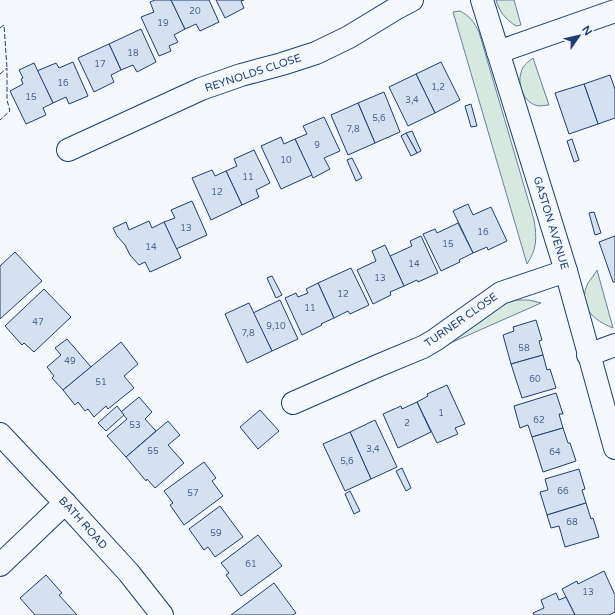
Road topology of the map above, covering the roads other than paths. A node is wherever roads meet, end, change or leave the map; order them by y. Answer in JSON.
{"nodes":[{"id":1,"x":412,"y":0,"type":"edge"},
{"id":2,"x":482,"y":0,"type":"edge"},
{"id":3,"x":615,"y":11,"type":"edge"},
{"id":4,"x":498,"y":52,"type":"junction"},
{"id":5,"x":68,"y":150,"type":"dead end"},
{"id":6,"x":566,"y":270,"type":"junction"},
{"id":7,"x":615,"y":345,"type":"edge"},
{"id":8,"x":588,"y":355,"type":"junction"},
{"id":9,"x":293,"y":403,"type":"dead end"},
{"id":10,"x":0,"y":434,"type":"edge"},
{"id":11,"x":615,"y":448,"type":"edge"},
{"id":12,"x":64,"y":503,"type":"junction"},
{"id":13,"x":0,"y":564,"type":"edge"},
{"id":14,"x":162,"y":615,"type":"edge"}],
"edges":[{"from":1,"to":5,"type":"street","name":"REYNOLDS CLOSE"},
{"from":2,"to":4,"type":"street","name":"GASTON AVENUE"},
{"from":3,"to":4,"type":"street"},
{"from":4,"to":6,"type":"street","name":"GASTON AVENUE"},
{"from":6,"to":8,"type":"street","name":"GASTON AVENUE"},
{"from":6,"to":9,"type":"street","name":"TURNER CLOSE"},
{"from":7,"to":8,"type":"street"},
{"from":8,"to":11,"type":"street","name":"GASTON AVENUE"},
{"from":10,"to":12,"type":"street","name":"BATH ROAD"},
{"from":12,"to":13,"type":"street"},
{"from":12,"to":14,"type":"street","name":"BATH ROAD"}]}
